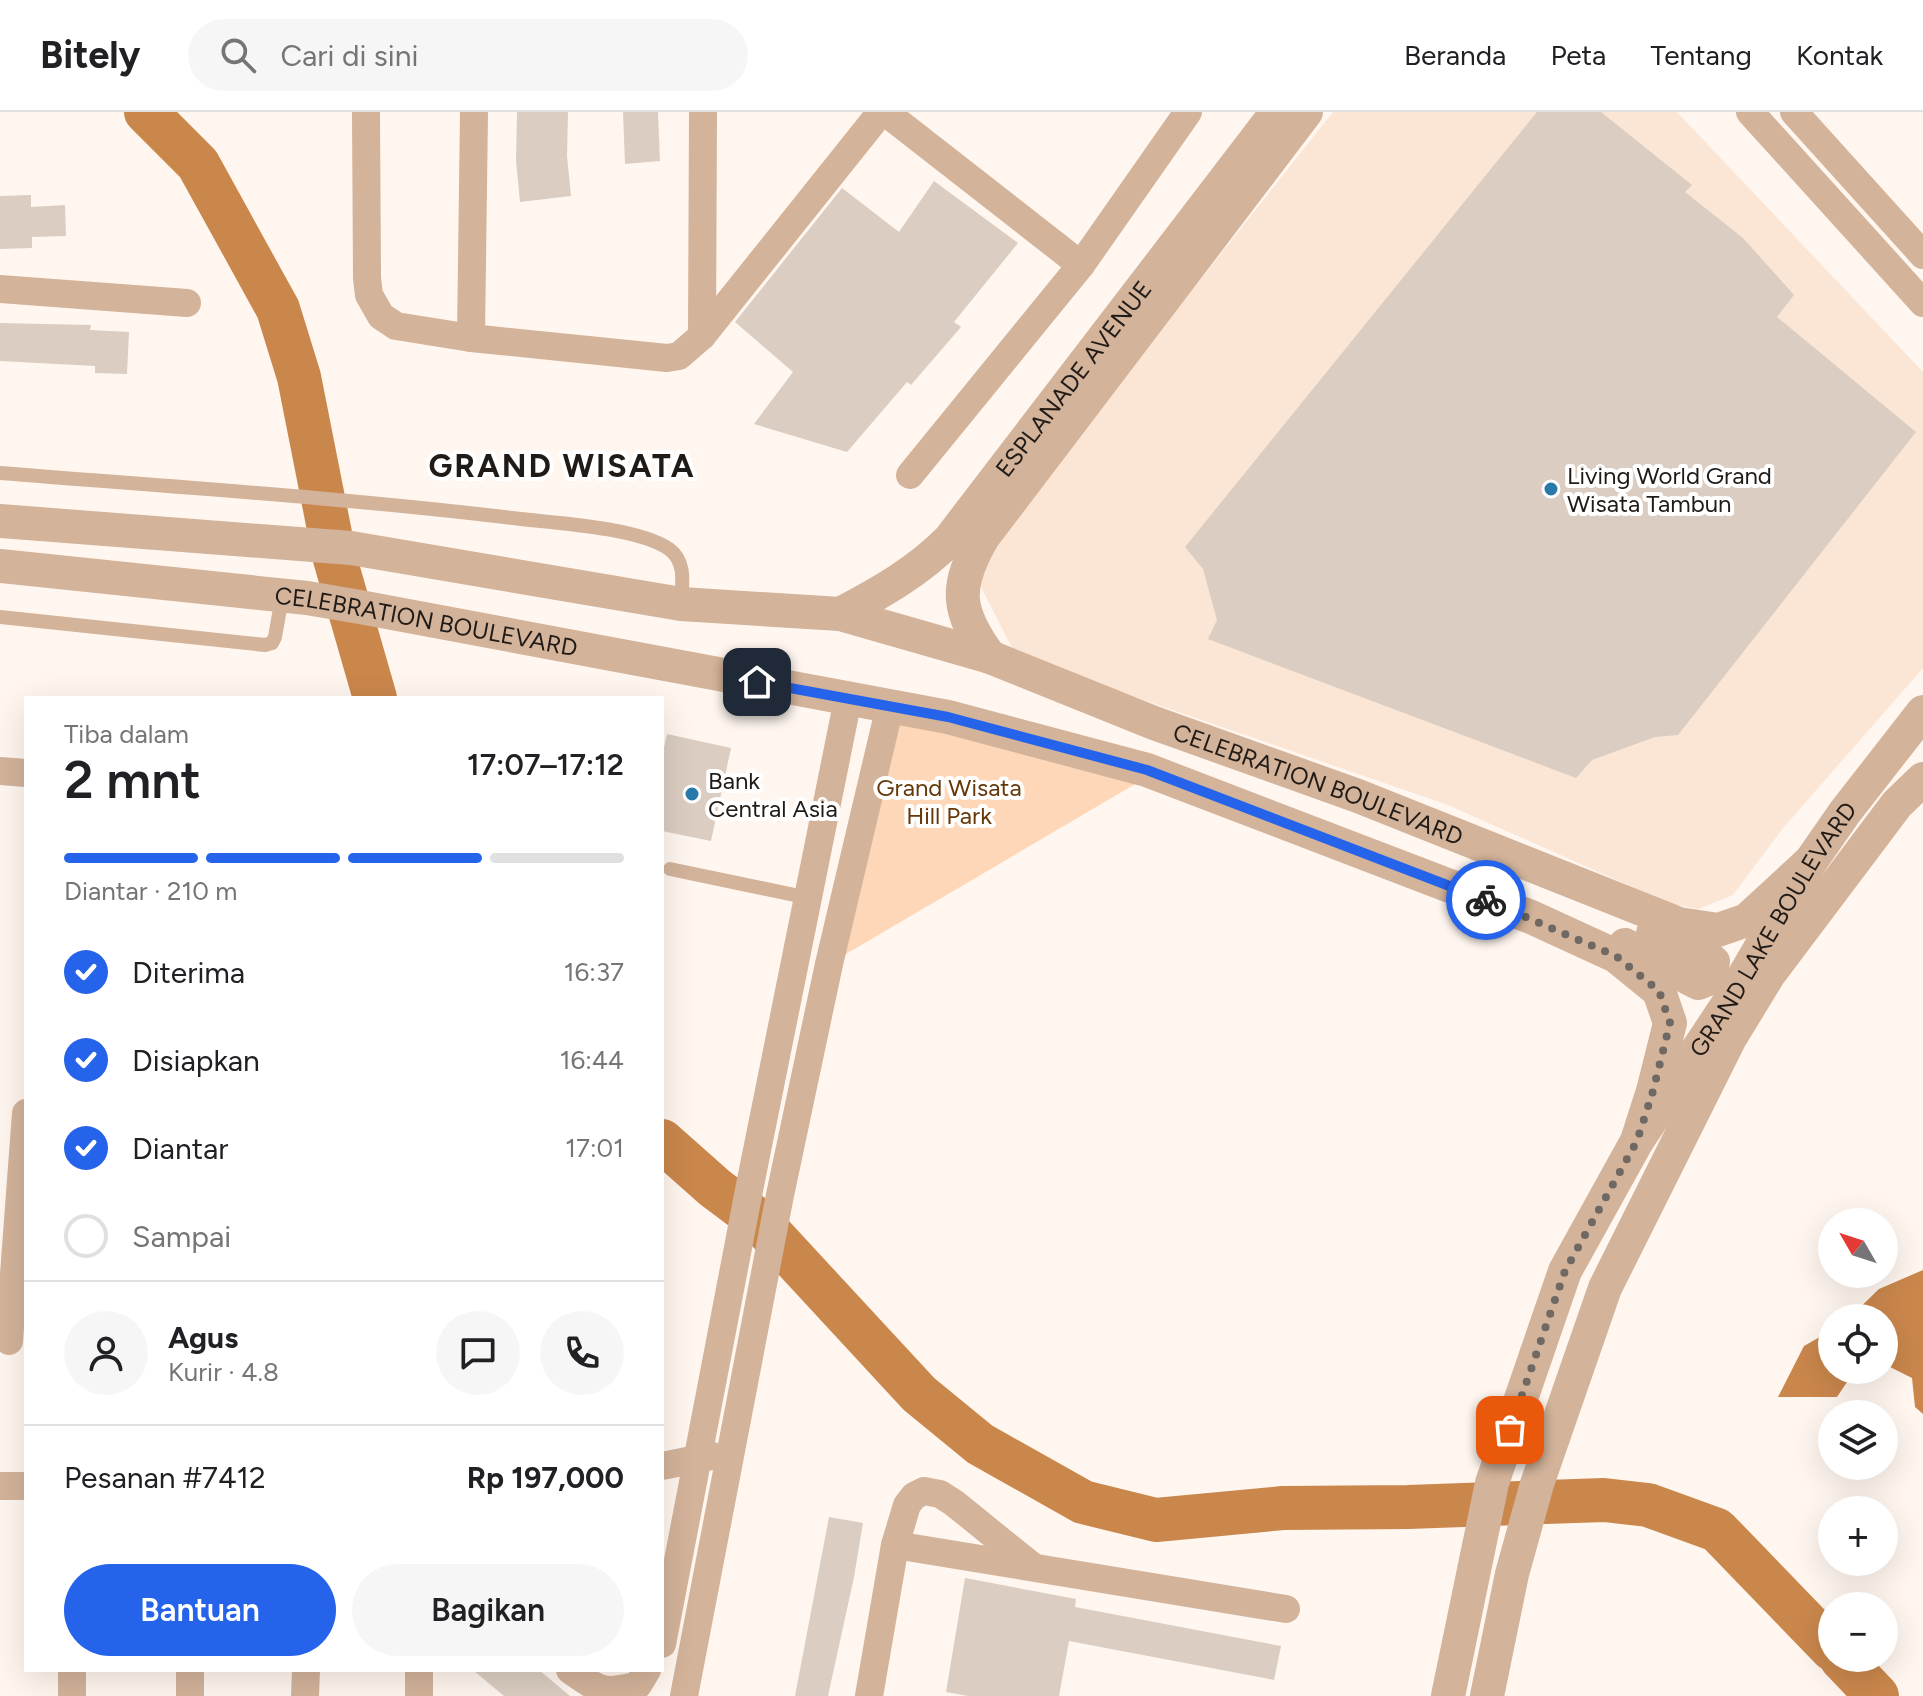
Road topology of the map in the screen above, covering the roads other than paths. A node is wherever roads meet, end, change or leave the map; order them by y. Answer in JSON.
{"nodes":[{"id":1,"x":366,"y":112,"type":"edge"},
{"id":2,"x":474,"y":112,"type":"edge"},
{"id":3,"x":703,"y":112,"type":"edge"},
{"id":4,"x":883,"y":112,"type":"edge"},
{"id":5,"x":1188,"y":112,"type":"edge"},
{"id":6,"x":1277,"y":112,"type":"edge"},
{"id":7,"x":1306,"y":112,"type":"edge"},
{"id":8,"x":1750,"y":112,"type":"edge"},
{"id":9,"x":1794,"y":112,"type":"edge"},
{"id":10,"x":1923,"y":255,"type":"edge"},
{"id":11,"x":1081,"y":265,"type":"junction"},
{"id":12,"x":0,"y":289,"type":"edge"},
{"id":13,"x":187,"y":303,"type":"dead end"},
{"id":14,"x":1923,"y":303,"type":"edge"},
{"id":15,"x":702,"y":336,"type":"junction"},
{"id":16,"x":471,"y":338,"type":"junction"},
{"id":17,"x":0,"y":473,"type":"edge"},
{"id":18,"x":910,"y":475,"type":"dead end"},
{"id":19,"x":0,"y":521,"type":"edge"},
{"id":20,"x":0,"y":566,"type":"edge"},
{"id":21,"x":295,"y":597,"type":"junction"},
{"id":22,"x":681,"y":604,"type":"junction"},
{"id":23,"x":840,"y":614,"type":"junction"},
{"id":24,"x":0,"y":617,"type":"edge"},
{"id":25,"x":990,"y":657,"type":"junction"},
{"id":26,"x":848,"y":699,"type":"junction"},
{"id":27,"x":890,"y":706,"type":"junction"},
{"id":28,"x":1923,"y":712,"type":"edge"},
{"id":29,"x":0,"y":771,"type":"edge"},
{"id":30,"x":24,"y":773,"type":"edge"},
{"id":31,"x":1923,"y":779,"type":"edge"},
{"id":32,"x":1429,"y":825,"type":"junction"},
{"id":33,"x":1811,"y":861,"type":"junction"},
{"id":34,"x":670,"y":869,"type":"dead end"},
{"id":35,"x":809,"y":898,"type":"junction"},
{"id":36,"x":1531,"y":917,"type":"junction"},
{"id":37,"x":1637,"y":1141,"type":"junction"},
{"id":38,"x":24,"y":1146,"type":"edge"},
{"id":39,"x":12,"y":1341,"type":"edge"},
{"id":40,"x":729,"y":1453,"type":"junction"},
{"id":41,"x":698,"y":1458,"type":"junction"},
{"id":42,"x":664,"y":1466,"type":"edge"},
{"id":43,"x":0,"y":1486,"type":"edge"},
{"id":44,"x":24,"y":1486,"type":"edge"},
{"id":45,"x":895,"y":1545,"type":"junction"},
{"id":46,"x":1033,"y":1567,"type":"junction"},
{"id":47,"x":1286,"y":1609,"type":"dead end"},
{"id":48,"x":664,"y":1634,"type":"edge"},
{"id":49,"x":72,"y":1672,"type":"edge"},
{"id":50,"x":190,"y":1672,"type":"edge"},
{"id":51,"x":306,"y":1672,"type":"edge"},
{"id":52,"x":419,"y":1672,"type":"edge"},
{"id":53,"x":573,"y":1672,"type":"edge"},
{"id":54,"x":646,"y":1672,"type":"edge"},
{"id":55,"x":657,"y":1672,"type":"edge"},
{"id":56,"x":72,"y":1696,"type":"edge"},
{"id":57,"x":190,"y":1696,"type":"edge"},
{"id":58,"x":305,"y":1696,"type":"edge"},
{"id":59,"x":419,"y":1696,"type":"edge"},
{"id":60,"x":653,"y":1696,"type":"edge"},
{"id":61,"x":684,"y":1696,"type":"edge"},
{"id":62,"x":869,"y":1696,"type":"edge"},
{"id":63,"x":1448,"y":1696,"type":"edge"},
{"id":64,"x":1487,"y":1696,"type":"edge"}],
"edges":[{"from":1,"to":16,"type":"street"},
{"from":2,"to":16,"type":"street"},
{"from":3,"to":15,"type":"street"},
{"from":4,"to":11,"type":"street"},
{"from":4,"to":15,"type":"street"},
{"from":5,"to":11,"type":"street"},
{"from":6,"to":23,"type":"street","name":"ESPLANADE AVENUE"},
{"from":7,"to":25,"type":"street","name":"ESPLANADE AVENUE"},
{"from":8,"to":14,"type":"street"},
{"from":9,"to":10,"type":"street"},
{"from":11,"to":18,"type":"street"},
{"from":12,"to":13,"type":"street"},
{"from":15,"to":16,"type":"street"},
{"from":17,"to":22,"type":"lane"},
{"from":19,"to":22,"type":"street"},
{"from":20,"to":21,"type":"street","name":"CELEBRATION BOULEVARD"},
{"from":21,"to":24,"type":"lane"},
{"from":21,"to":26,"type":"street","name":"CELEBRATION BOULEVARD"},
{"from":22,"to":23,"type":"street"},
{"from":23,"to":25,"type":"street","name":"CELEBRATION BOULEVARD"},
{"from":25,"to":32,"type":"street","name":"CELEBRATION BOULEVARD"},
{"from":26,"to":27,"type":"street","name":"CELEBRATION BOULEVARD"},
{"from":26,"to":35,"type":"street"},
{"from":27,"to":36,"type":"street","name":"CELEBRATION BOULEVARD"},
{"from":27,"to":40,"type":"street"},
{"from":28,"to":33,"type":"street","name":"GRAND LAKE BOULEVARD"},
{"from":29,"to":30,"type":"street"},
{"from":31,"to":64,"type":"street","name":"GRAND LAKE BOULEVARD"},
{"from":32,"to":33,"type":"street","name":"CELEBRATION BOULEVARD"},
{"from":32,"to":36,"type":"street"},
{"from":33,"to":37,"type":"street","name":"GRAND LAKE BOULEVARD"},
{"from":34,"to":35,"type":"lane"},
{"from":35,"to":41,"type":"street"},
{"from":36,"to":37,"type":"street","name":"CELEBRATION BOULEVARD"},
{"from":37,"to":63,"type":"street","name":"GRAND LAKE BOULEVARD"},
{"from":38,"to":39,"type":"street"},
{"from":40,"to":41,"type":"street"},
{"from":40,"to":61,"type":"street"},
{"from":41,"to":42,"type":"street"},
{"from":41,"to":48,"type":"street"},
{"from":43,"to":44,"type":"street"},
{"from":45,"to":46,"type":"street"},
{"from":45,"to":46,"type":"street"},
{"from":45,"to":62,"type":"street"},
{"from":46,"to":47,"type":"street"},
{"from":49,"to":56,"type":"street"},
{"from":50,"to":57,"type":"street"},
{"from":51,"to":58,"type":"street"},
{"from":52,"to":59,"type":"street"},
{"from":53,"to":54,"type":"street"},
{"from":55,"to":60,"type":"street"}]}
